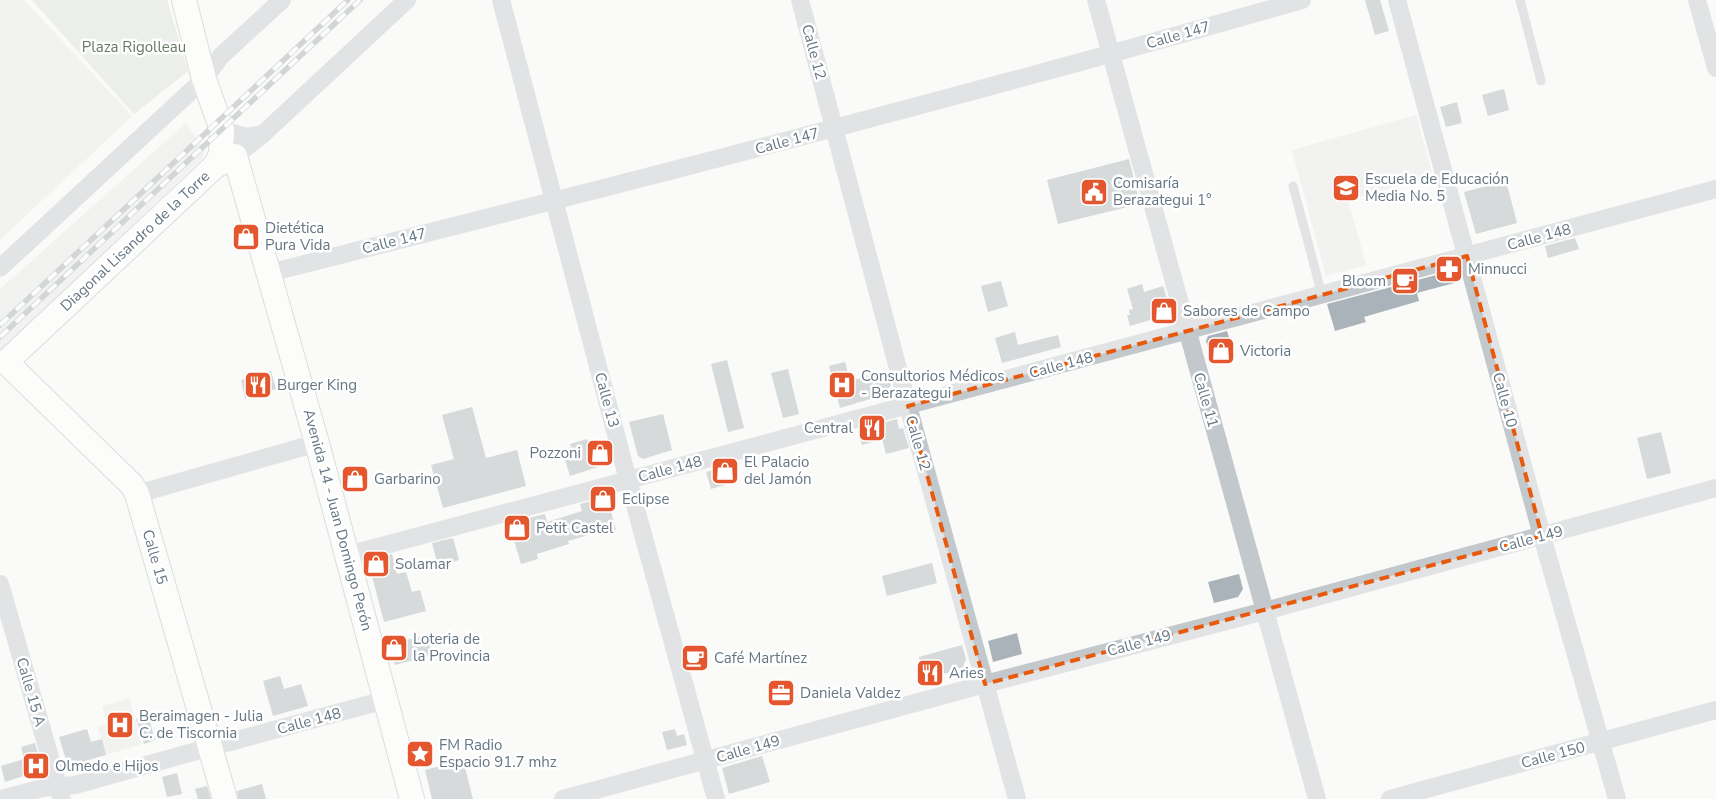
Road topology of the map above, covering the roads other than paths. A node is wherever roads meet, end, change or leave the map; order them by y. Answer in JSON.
{"nodes":[{"id":1,"x":184,"y":0,"type":"edge"},
{"id":2,"x":282,"y":0,"type":"edge"},
{"id":3,"x":407,"y":0,"type":"edge"},
{"id":4,"x":501,"y":0,"type":"edge"},
{"id":5,"x":800,"y":0,"type":"edge"},
{"id":6,"x":1096,"y":0,"type":"edge"},
{"id":7,"x":1302,"y":0,"type":"edge"},
{"id":8,"x":1397,"y":0,"type":"edge"},
{"id":9,"x":1520,"y":0,"type":"edge"},
{"id":10,"x":1697,"y":0,"type":"edge"},
{"id":11,"x":1111,"y":55,"type":"junction"},
{"id":12,"x":1716,"y":68,"type":"edge"},
{"id":13,"x":204,"y":79,"type":"junction"},
{"id":14,"x":1541,"y":81,"type":"dead end"},
{"id":15,"x":834,"y":128,"type":"junction"},
{"id":16,"x":222,"y":130,"type":"junction"},
{"id":17,"x":263,"y":134,"type":"junction"},
{"id":18,"x":225,"y":161,"type":"junction"},
{"id":19,"x":1293,"y":186,"type":"dead end"},
{"id":20,"x":1716,"y":189,"type":"edge"},
{"id":21,"x":554,"y":201,"type":"junction"},
{"id":22,"x":1467,"y":256,"type":"junction"},
{"id":23,"x":0,"y":268,"type":"edge"},
{"id":24,"x":269,"y":273,"type":"junction"},
{"id":25,"x":1322,"y":295,"type":"junction"},
{"id":26,"x":1187,"y":331,"type":"junction"},
{"id":27,"x":3,"y":365,"type":"edge"},
{"id":28,"x":908,"y":406,"type":"junction"},
{"id":29,"x":317,"y":443,"type":"junction"},
{"id":30,"x":628,"y":480,"type":"junction"},
{"id":31,"x":1716,"y":488,"type":"edge"},
{"id":32,"x":137,"y":494,"type":"junction"},
{"id":33,"x":1542,"y":536,"type":"junction"},
{"id":34,"x":348,"y":555,"type":"junction"},
{"id":35,"x":0,"y":584,"type":"edge"},
{"id":36,"x":1265,"y":611,"type":"junction"},
{"id":37,"x":986,"y":684,"type":"junction"},
{"id":38,"x":385,"y":700,"type":"junction"},
{"id":39,"x":1716,"y":710,"type":"edge"},
{"id":40,"x":1601,"y":742,"type":"junction"},
{"id":41,"x":211,"y":747,"type":"junction"},
{"id":42,"x":706,"y":761,"type":"junction"},
{"id":43,"x":60,"y":793,"type":"edge"},
{"id":44,"x":1,"y":799,"type":"edge"},
{"id":45,"x":225,"y":799,"type":"edge"},
{"id":46,"x":412,"y":799,"type":"edge"},
{"id":47,"x":563,"y":799,"type":"edge"},
{"id":48,"x":716,"y":799,"type":"edge"},
{"id":49,"x":1017,"y":799,"type":"edge"},
{"id":50,"x":1317,"y":799,"type":"edge"},
{"id":51,"x":1390,"y":799,"type":"edge"},
{"id":52,"x":1617,"y":799,"type":"edge"}],
"edges":[{"from":1,"to":13,"type":"main road"},
{"from":2,"to":13,"type":"street"},
{"from":3,"to":17,"type":"street","name":"Diagonal Lisandro de la Torre"},
{"from":4,"to":21,"type":"street","name":"Calle 13"},
{"from":5,"to":15,"type":"street","name":"Calle 12"},
{"from":6,"to":11,"type":"street","name":"Calle 11"},
{"from":7,"to":11,"type":"street","name":"Calle 147"},
{"from":8,"to":22,"type":"street","name":"Calle 10"},
{"from":9,"to":14,"type":"lane"},
{"from":10,"to":12,"type":"street"},
{"from":11,"to":15,"type":"street","name":"Calle 147"},
{"from":11,"to":26,"type":"street","name":"Calle 11"},
{"from":13,"to":16,"type":"main road"},
{"from":13,"to":23,"type":"street"},
{"from":15,"to":21,"type":"street","name":"Calle 147"},
{"from":15,"to":28,"type":"street","name":"Calle 12"},
{"from":16,"to":17,"type":"street"},
{"from":16,"to":18,"type":"main road"},
{"from":17,"to":18,"type":"street","name":"Diagonal Lisandro de la Torre"},
{"from":18,"to":24,"type":"main road","name":"Avenida 14 - Juan Domingo Perón"},
{"from":18,"to":27,"type":"main road","name":"Diagonal Lisandro de la Torre"},
{"from":19,"to":25,"type":"lane"},
{"from":20,"to":22,"type":"street","name":"Calle 148"},
{"from":21,"to":24,"type":"street","name":"Calle 147"},
{"from":21,"to":30,"type":"street","name":"Calle 13"},
{"from":22,"to":25,"type":"street","name":"Calle 148"},
{"from":22,"to":33,"type":"street","name":"Calle 10"},
{"from":24,"to":29,"type":"main road","name":"Avenida 14 - Juan Domingo Perón"},
{"from":25,"to":26,"type":"street","name":"Calle 148"},
{"from":26,"to":28,"type":"street","name":"Calle 148"},
{"from":26,"to":36,"type":"street","name":"Calle 11"},
{"from":27,"to":32,"type":"main road","name":"Calle 15"},
{"from":28,"to":30,"type":"street","name":"Calle 148"},
{"from":28,"to":37,"type":"street","name":"Calle 12"},
{"from":29,"to":32,"type":"street"},
{"from":29,"to":34,"type":"main road","name":"Avenida 14 - Juan Domingo Perón"},
{"from":30,"to":34,"type":"street","name":"Calle 148"},
{"from":30,"to":42,"type":"street","name":"Calle 13"},
{"from":31,"to":33,"type":"street","name":"Calle 149"},
{"from":32,"to":41,"type":"main road","name":"Calle 15"},
{"from":33,"to":36,"type":"street","name":"Calle 149"},
{"from":33,"to":40,"type":"street","name":"Calle 10"},
{"from":34,"to":38,"type":"main road","name":"Avenida 14 - Juan Domingo Perón"},
{"from":35,"to":43,"type":"street","name":"Calle 15 A"},
{"from":36,"to":37,"type":"street","name":"Calle 149"},
{"from":36,"to":50,"type":"street","name":"Calle 11"},
{"from":37,"to":42,"type":"street","name":"Calle 149"},
{"from":37,"to":49,"type":"street","name":"Calle 12"},
{"from":38,"to":41,"type":"street","name":"Calle 148"},
{"from":38,"to":46,"type":"main road","name":"Avenida 14 - Juan Domingo Perón"},
{"from":39,"to":40,"type":"street","name":"Calle 150"},
{"from":40,"to":51,"type":"street","name":"Calle 150"},
{"from":40,"to":52,"type":"street","name":"Calle 10"},
{"from":41,"to":43,"type":"street","name":"Calle 148"},
{"from":41,"to":45,"type":"main road","name":"Calle 15"},
{"from":42,"to":47,"type":"street","name":"Calle 149"},
{"from":42,"to":48,"type":"street","name":"Calle 13"},
{"from":43,"to":44,"type":"street","name":"Calle 148"}]}
